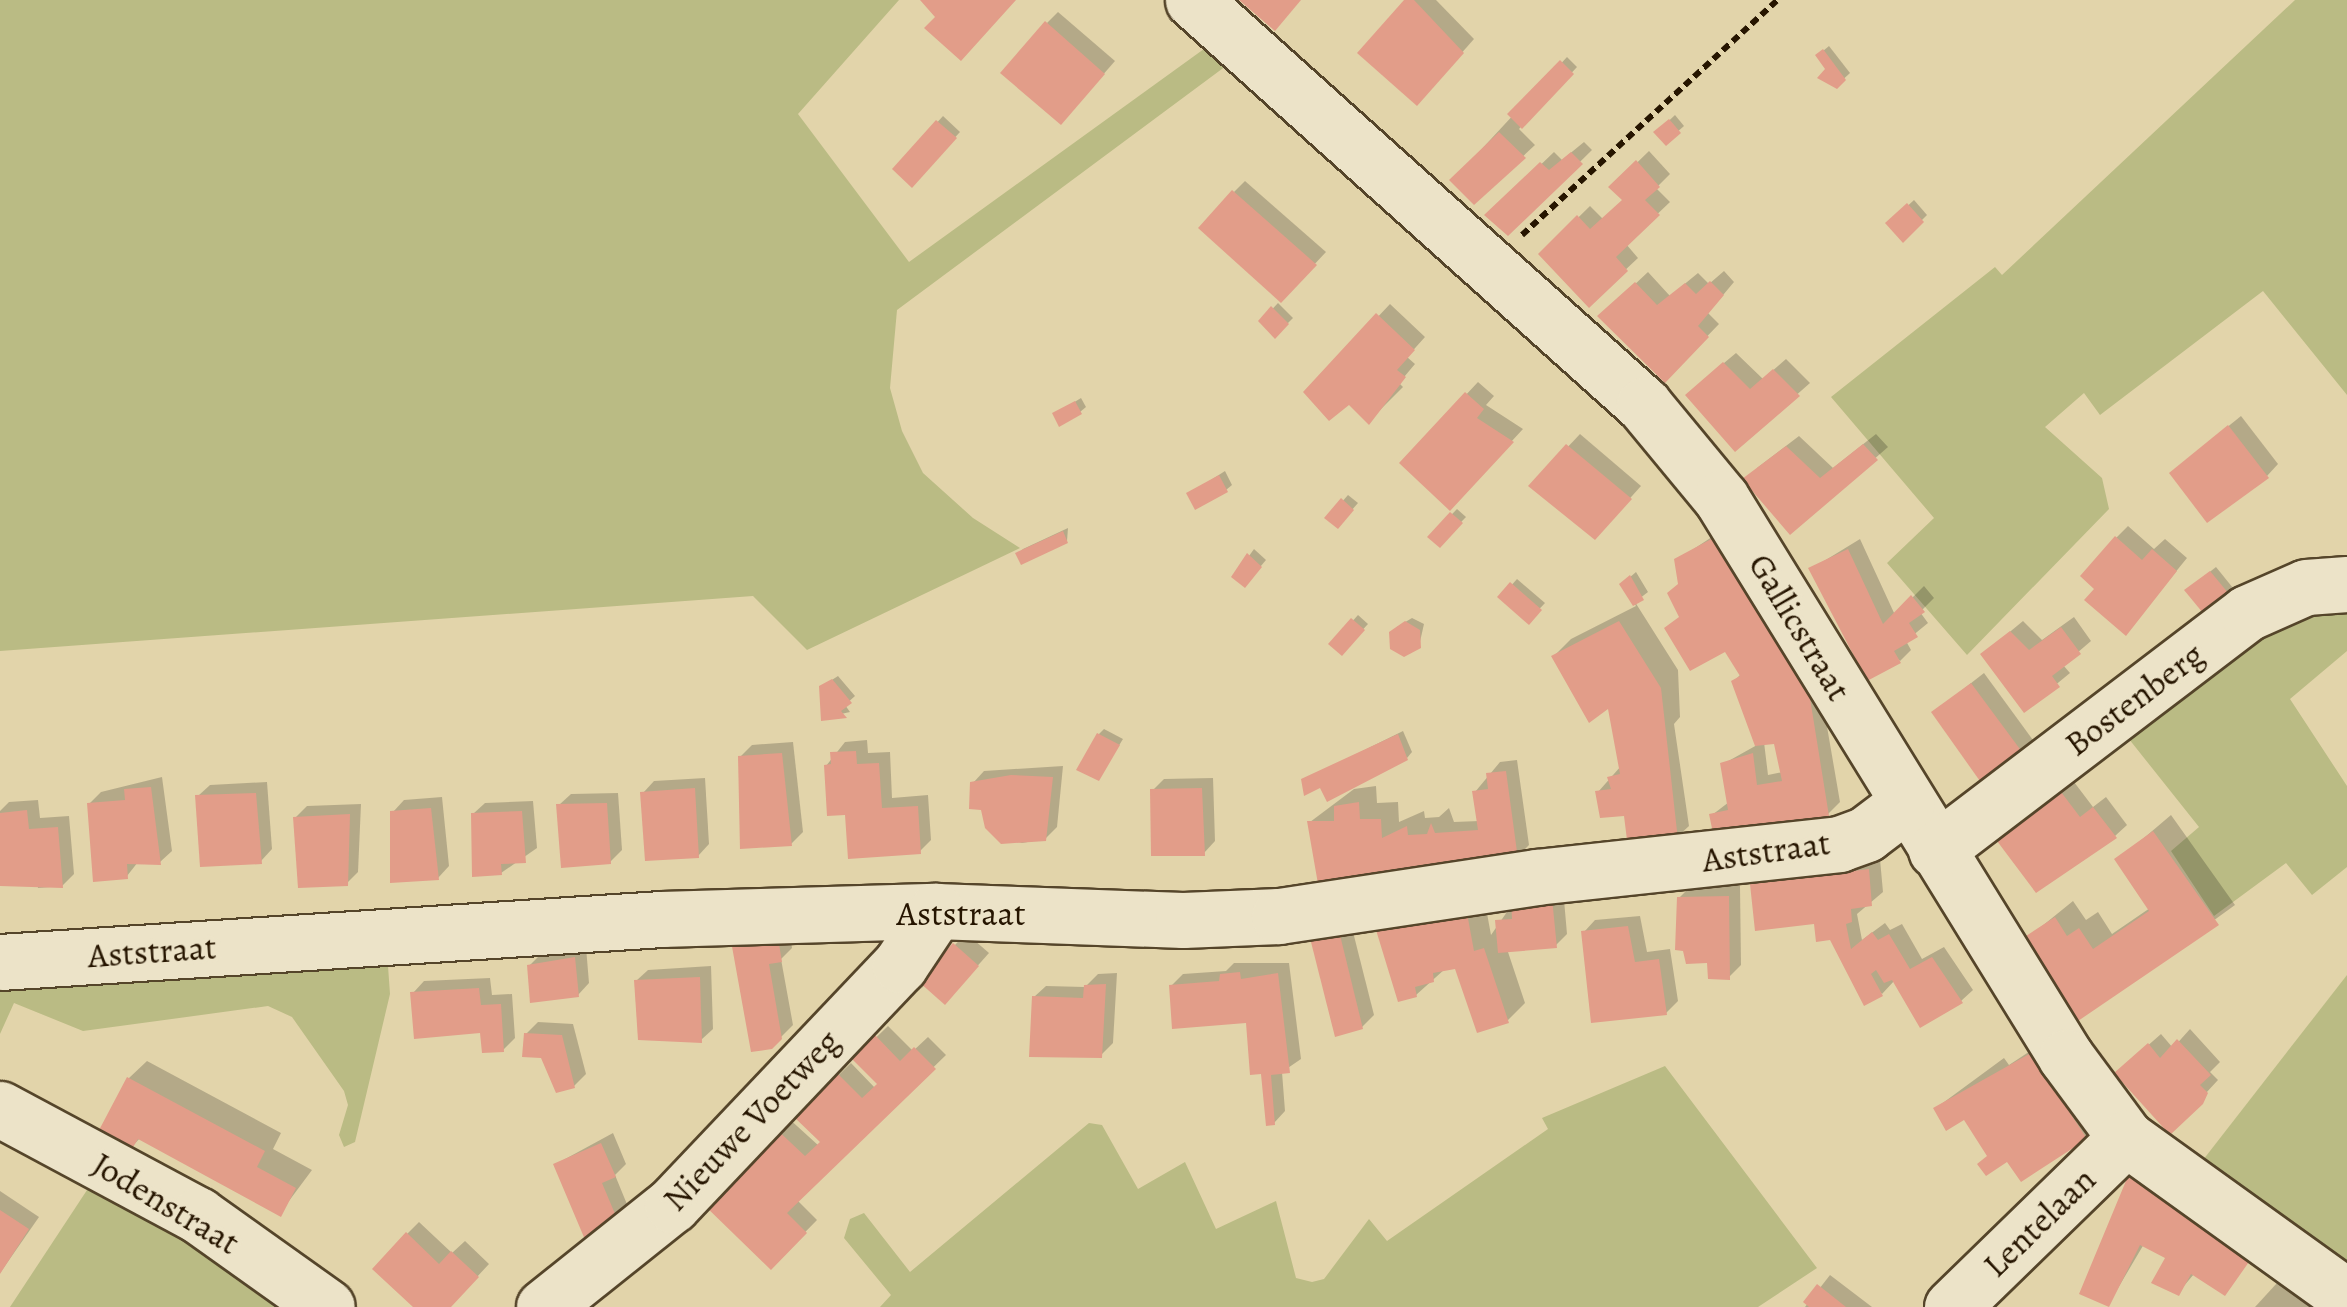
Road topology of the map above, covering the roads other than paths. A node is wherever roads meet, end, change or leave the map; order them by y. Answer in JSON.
{"nodes":[{"id":1,"x":1193,"y":0,"type":"edge"},
{"id":2,"x":2347,"y":584,"type":"edge"},
{"id":3,"x":1907,"y":803,"type":"junction"},
{"id":4,"x":1936,"y":850,"type":"junction"},
{"id":5,"x":936,"y":911,"type":"junction"},
{"id":6,"x":0,"y":962,"type":"edge"},
{"id":7,"x":0,"y":1109,"type":"edge"},
{"id":8,"x":2126,"y":1138,"type":"junction"},
{"id":9,"x":2347,"y":1297,"type":"edge"},
{"id":10,"x":326,"y":1307,"type":"edge"},
{"id":11,"x":544,"y":1307,"type":"edge"},
{"id":12,"x":1952,"y":1307,"type":"edge"}],
"edges":[{"from":1,"to":3,"type":"street","name":"Gallicstraat"},
{"from":2,"to":4,"type":"street","name":"Bostenberg"},
{"from":3,"to":4,"type":"street","name":"Gallicstraat"},
{"from":3,"to":5,"type":"street","name":"Aststraat"},
{"from":4,"to":8,"type":"street","name":"Gallicstraat"},
{"from":5,"to":6,"type":"street","name":"Aststraat"},
{"from":5,"to":11,"type":"street","name":"Nieuwe Voetweg"},
{"from":7,"to":10,"type":"street","name":"Jodenstraat"},
{"from":8,"to":9,"type":"street","name":"Gallicstraat"},
{"from":8,"to":12,"type":"street","name":"Lentelaan"}]}
